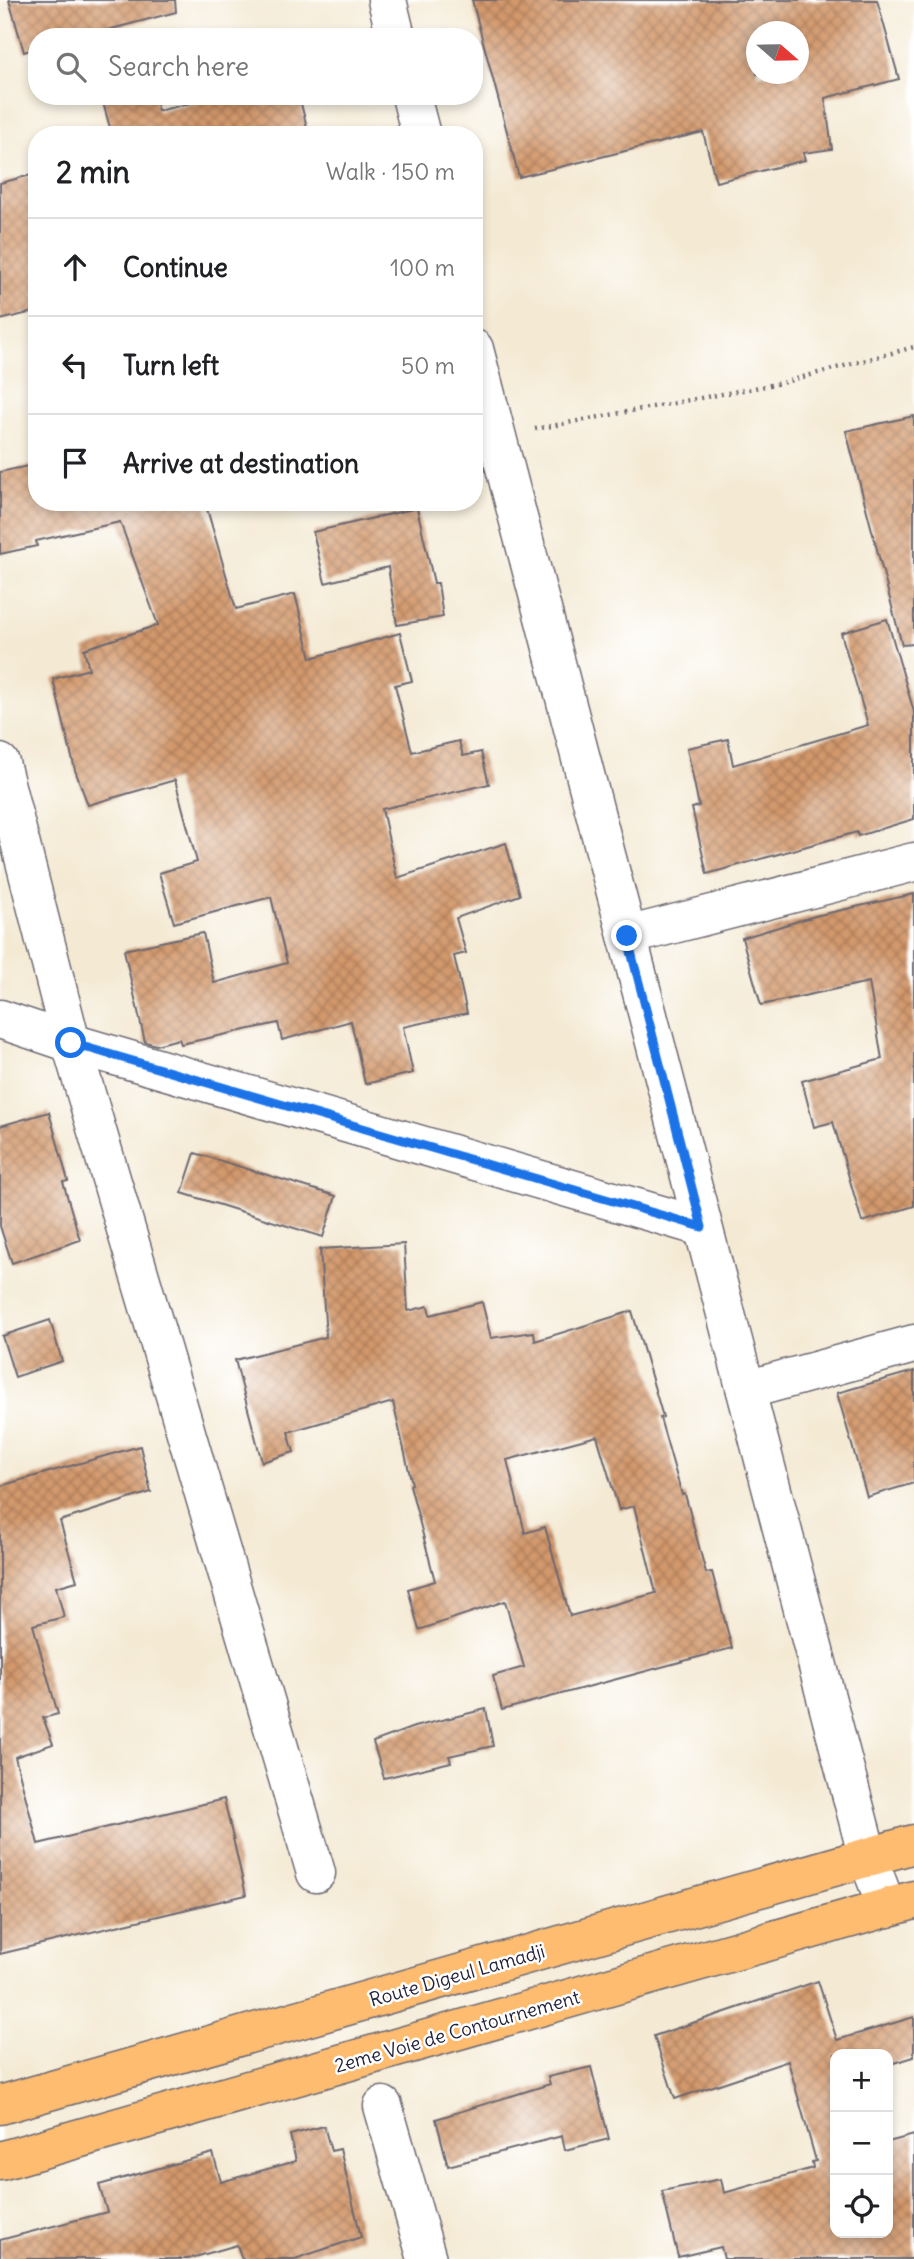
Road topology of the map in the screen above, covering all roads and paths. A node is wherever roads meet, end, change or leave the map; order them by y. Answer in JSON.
{"nodes":[{"id":1,"x":387,"y":0,"type":"edge"},
{"id":2,"x":394,"y":28,"type":"edge"},
{"id":3,"x":413,"y":105,"type":"edge"},
{"id":4,"x":419,"y":126,"type":"edge"},
{"id":5,"x":914,"y":346,"type":"edge"},
{"id":6,"x":483,"y":385,"type":"edge"},
{"id":7,"x":496,"y":436,"type":"junction"},
{"id":8,"x":0,"y":763,"type":"edge"},
{"id":9,"x":914,"y":862,"type":"edge"},
{"id":10,"x":627,"y":936,"type":"junction"},
{"id":11,"x":0,"y":1019,"type":"edge"},
{"id":12,"x":71,"y":1043,"type":"junction"},
{"id":13,"x":702,"y":1227,"type":"junction"},
{"id":14,"x":914,"y":1344,"type":"edge"},
{"id":15,"x":746,"y":1390,"type":"junction"},
{"id":16,"x":914,"y":1844,"type":"edge"},
{"id":17,"x":867,"y":1858,"type":"junction"},
{"id":18,"x":316,"y":1873,"type":"dead end"},
{"id":19,"x":901,"y":1904,"type":"edge"},
{"id":20,"x":0,"y":2105,"type":"edge"},
{"id":21,"x":383,"y":2106,"type":"dead end"},
{"id":22,"x":0,"y":2161,"type":"edge"},
{"id":23,"x":427,"y":2259,"type":"edge"}],
"edges":[{"from":1,"to":2,"type":"street"},
{"from":3,"to":4,"type":"street"},
{"from":5,"to":7,"type":"path"},
{"from":6,"to":7,"type":"street"},
{"from":7,"to":10,"type":"street"},
{"from":8,"to":12,"type":"street"},
{"from":9,"to":10,"type":"street"},
{"from":10,"to":13,"type":"street"},
{"from":11,"to":12,"type":"street"},
{"from":12,"to":13,"type":"street"},
{"from":12,"to":18,"type":"street"},
{"from":13,"to":15,"type":"street"},
{"from":14,"to":15,"type":"street"},
{"from":15,"to":17,"type":"street"},
{"from":16,"to":17,"type":"main road","name":"Route Digeul Lamadji"},
{"from":17,"to":19,"type":"street"},
{"from":17,"to":20,"type":"main road","name":"Route Digeul Lamadji"},
{"from":19,"to":22,"type":"main road","name":"2eme Voie de Contournement"},
{"from":21,"to":23,"type":"street"}]}
